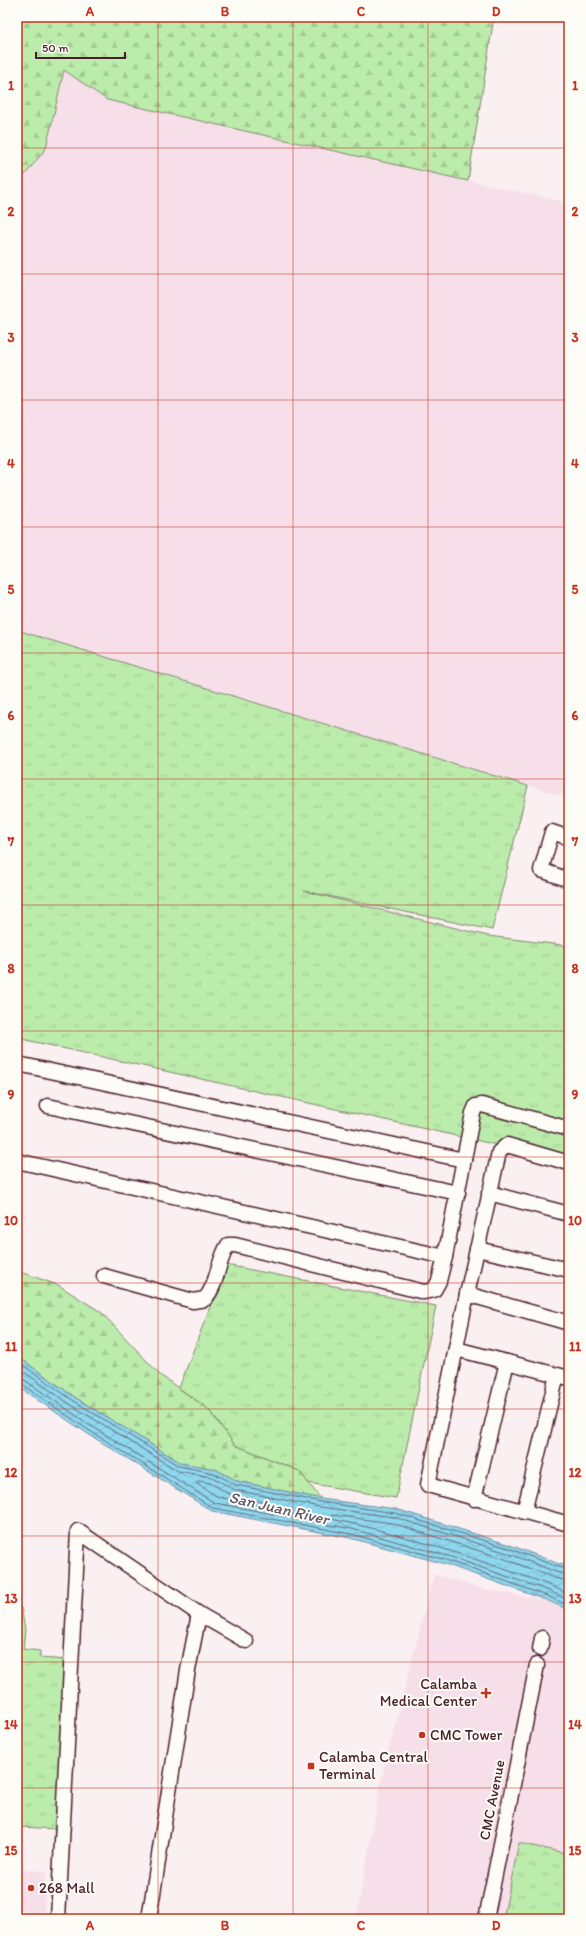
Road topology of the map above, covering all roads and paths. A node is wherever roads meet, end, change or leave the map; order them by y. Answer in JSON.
{"nodes":[{"id":1,"x":569,"y":838,"type":"edge"},
{"id":2,"x":569,"y":880,"type":"edge"},
{"id":3,"x":18,"y":1064,"type":"edge"},
{"id":4,"x":48,"y":1106,"type":"dead end"},
{"id":5,"x":569,"y":1129,"type":"edge"},
{"id":6,"x":464,"y":1160,"type":"junction"},
{"id":7,"x":17,"y":1161,"type":"edge"},
{"id":8,"x":569,"y":1162,"type":"edge"},
{"id":9,"x":458,"y":1193,"type":"junction"},
{"id":10,"x":489,"y":1193,"type":"junction"},
{"id":11,"x":569,"y":1214,"type":"edge"},
{"id":12,"x":476,"y":1249,"type":"junction"},
{"id":13,"x":445,"y":1257,"type":"junction"},
{"id":14,"x":569,"y":1270,"type":"edge"},
{"id":15,"x":104,"y":1276,"type":"dead end"},
{"id":16,"x":467,"y":1294,"type":"junction"},
{"id":17,"x":569,"y":1323,"type":"edge"},
{"id":18,"x":456,"y":1349,"type":"junction"},
{"id":19,"x":507,"y":1362,"type":"junction"},
{"id":20,"x":563,"y":1377,"type":"edge"},
{"id":21,"x":474,"y":1499,"type":"junction"},
{"id":22,"x":524,"y":1512,"type":"junction"},
{"id":23,"x":569,"y":1524,"type":"edge"},
{"id":24,"x":200,"y":1614,"type":"junction"},
{"id":25,"x":246,"y":1641,"type":"dead end"},
{"id":26,"x":537,"y":1665,"type":"dead end"},
{"id":27,"x":58,"y":1919,"type":"edge"},
{"id":28,"x":149,"y":1919,"type":"edge"},
{"id":29,"x":486,"y":1919,"type":"edge"}],
"edges":[{"from":1,"to":2,"type":"street"},
{"from":3,"to":6,"type":"street"},
{"from":4,"to":9,"type":"street"},
{"from":5,"to":6,"type":"street"},
{"from":6,"to":9,"type":"street"},
{"from":7,"to":13,"type":"street"},
{"from":8,"to":10,"type":"street"},
{"from":9,"to":13,"type":"street"},
{"from":10,"to":11,"type":"street"},
{"from":10,"to":12,"type":"street"},
{"from":12,"to":14,"type":"street"},
{"from":12,"to":16,"type":"street"},
{"from":13,"to":15,"type":"street"},
{"from":16,"to":17,"type":"street"},
{"from":16,"to":18,"type":"street"},
{"from":18,"to":19,"type":"street"},
{"from":18,"to":21,"type":"street"},
{"from":19,"to":20,"type":"street"},
{"from":19,"to":21,"type":"street"},
{"from":20,"to":22,"type":"street"},
{"from":21,"to":22,"type":"street"},
{"from":22,"to":23,"type":"street"},
{"from":24,"to":25,"type":"street"},
{"from":24,"to":27,"type":"street"},
{"from":24,"to":28,"type":"street"},
{"from":26,"to":29,"type":"street","name":"CMC Avenue"}]}
